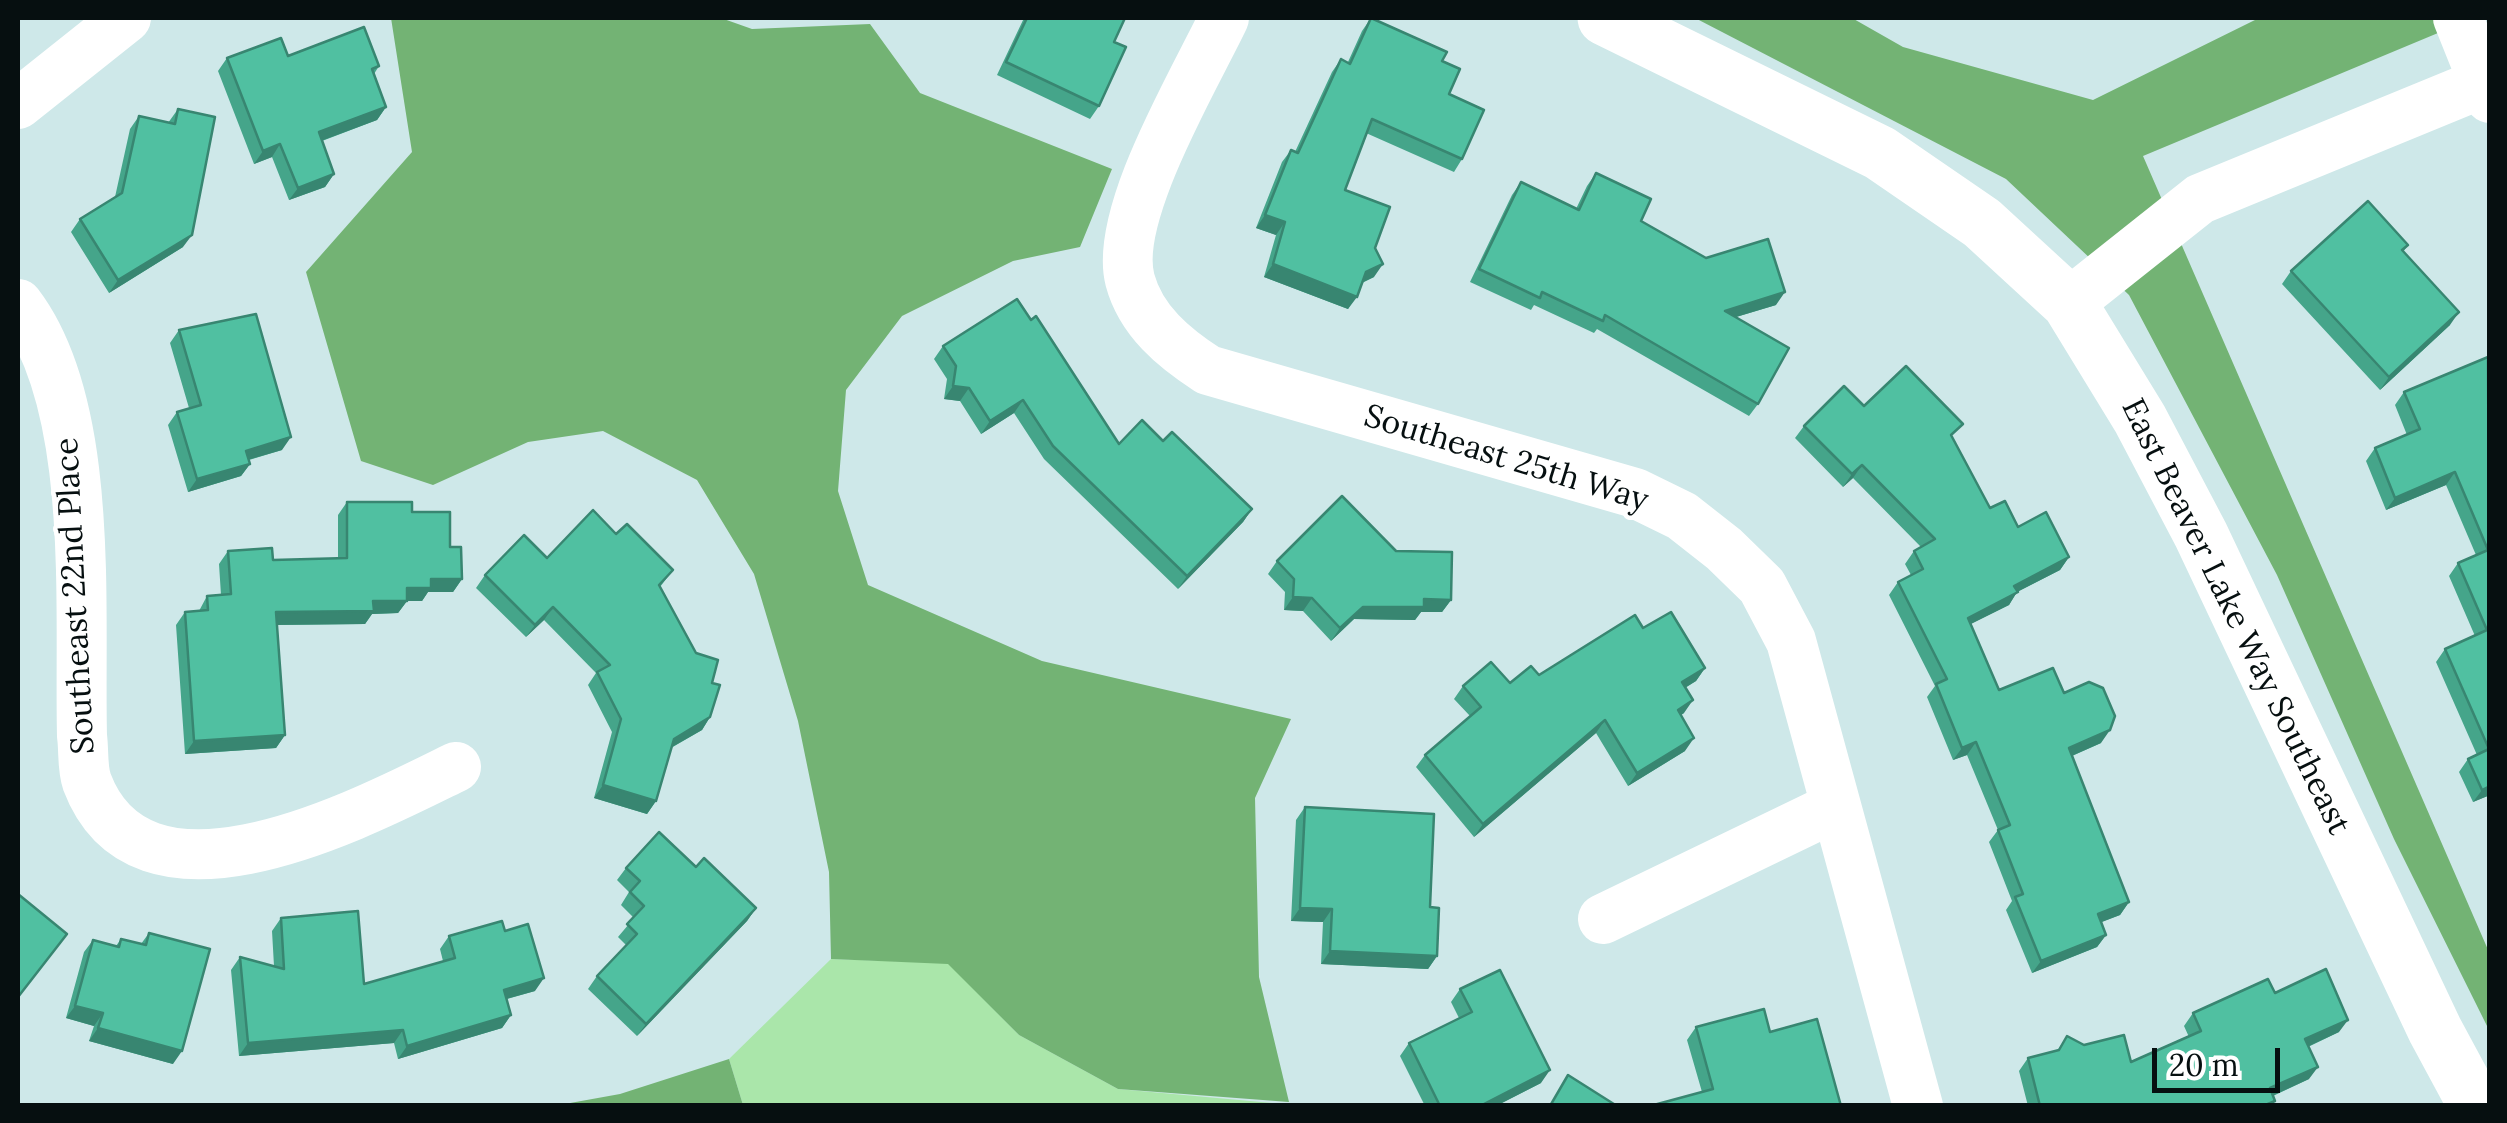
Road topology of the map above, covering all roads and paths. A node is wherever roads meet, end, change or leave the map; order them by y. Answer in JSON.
{"nodes":[{"id":1,"x":126,"y":18,"type":"edge"},
{"id":2,"x":1224,"y":18,"type":"edge"},
{"id":3,"x":1605,"y":18,"type":"edge"},
{"id":4,"x":2458,"y":18,"type":"edge"},
{"id":5,"x":2487,"y":86,"type":"edge"},
{"id":6,"x":18,"y":104,"type":"edge"},
{"id":7,"x":2070,"y":303,"type":"junction"},
{"id":8,"x":18,"y":304,"type":"edge"},
{"id":9,"x":456,"y":767,"type":"dead end"},
{"id":10,"x":1835,"y":807,"type":"junction"},
{"id":11,"x":1602,"y":919,"type":"dead end"},
{"id":12,"x":1918,"y":1106,"type":"edge"},
{"id":13,"x":2476,"y":1106,"type":"edge"}],
"edges":[{"from":1,"to":6,"type":"street"},
{"from":2,"to":10,"type":"street","name":"Southeast 25th Way"},
{"from":3,"to":7,"type":"street","name":"East Beaver Lake Way Southeast"},
{"from":4,"to":5,"type":"street"},
{"from":5,"to":7,"type":"street"},
{"from":7,"to":13,"type":"street","name":"East Beaver Lake Way Southeast"},
{"from":8,"to":9,"type":"street","name":"Southeast 22nd Place"},
{"from":10,"to":11,"type":"street"},
{"from":10,"to":12,"type":"street","name":"Southeast 25th Way"}]}
